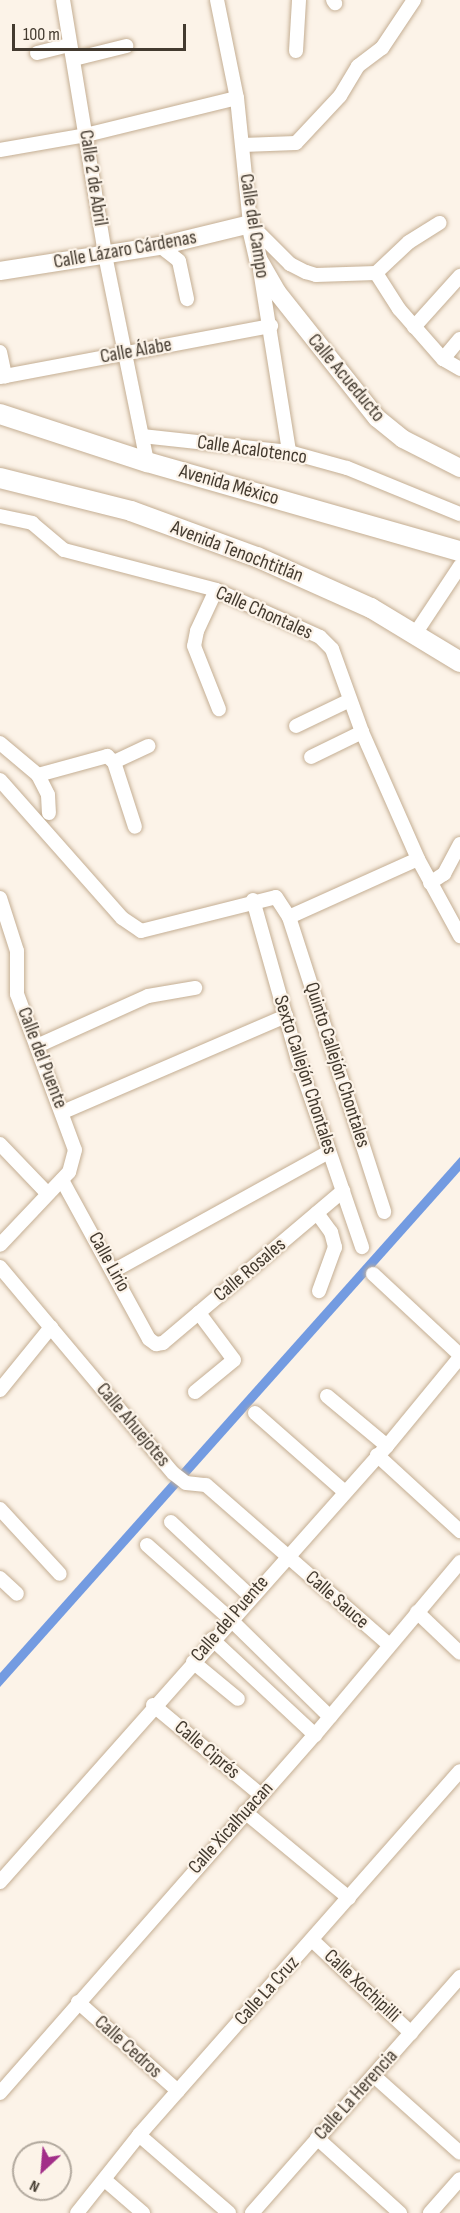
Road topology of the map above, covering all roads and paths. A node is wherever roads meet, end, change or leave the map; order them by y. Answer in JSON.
{"nodes":[{"id":1,"x":63,"y":0,"type":"edge"},
{"id":2,"x":217,"y":0,"type":"edge"},
{"id":3,"x":299,"y":0,"type":"edge"},
{"id":4,"x":414,"y":0,"type":"edge"},
{"id":5,"x":70,"y":45,"type":"junction"},
{"id":6,"x":126,"y":46,"type":"dead end"},
{"id":7,"x":296,"y":51,"type":"dead end"},
{"id":8,"x":37,"y":53,"type":"dead end"},
{"id":9,"x":74,"y":59,"type":"junction"},
{"id":10,"x":237,"y":98,"type":"junction"},
{"id":11,"x":86,"y":135,"type":"junction"},
{"id":12,"x":243,"y":145,"type":"junction"},
{"id":13,"x":0,"y":150,"type":"edge"},
{"id":14,"x":440,"y":223,"type":"dead end"},
{"id":15,"x":250,"y":225,"type":"junction"},
{"id":16,"x":160,"y":246,"type":"junction"},
{"id":17,"x":105,"y":255,"type":"junction"},
{"id":18,"x":258,"y":259,"type":"junction"},
{"id":19,"x":0,"y":271,"type":"edge"},
{"id":20,"x":376,"y":273,"type":"junction"},
{"id":21,"x":460,"y":276,"type":"edge"},
{"id":22,"x":187,"y":299,"type":"dead end"},
{"id":23,"x":271,"y":327,"type":"junction"},
{"id":24,"x":414,"y":327,"type":"junction"},
{"id":25,"x":460,"y":339,"type":"edge"},
{"id":26,"x":0,"y":352,"type":"edge"},
{"id":27,"x":125,"y":353,"type":"junction"},
{"id":28,"x":443,"y":358,"type":"junction"},
{"id":29,"x":460,"y":369,"type":"edge"},
{"id":30,"x":2,"y":376,"type":"edge"},
{"id":31,"x":0,"y":414,"type":"edge"},
{"id":32,"x":142,"y":436,"type":"junction"},
{"id":33,"x":289,"y":452,"type":"junction"},
{"id":34,"x":147,"y":462,"type":"junction"},
{"id":35,"x":460,"y":468,"type":"edge"},
{"id":36,"x":0,"y":478,"type":"edge"},
{"id":37,"x":460,"y":514,"type":"edge"},
{"id":38,"x":0,"y":516,"type":"edge"},
{"id":39,"x":460,"y":551,"type":"edge"},
{"id":40,"x":460,"y":566,"type":"edge"},
{"id":41,"x":216,"y":590,"type":"junction"},
{"id":42,"x":416,"y":634,"type":"junction"},
{"id":43,"x":460,"y":662,"type":"edge"},
{"id":44,"x":350,"y":700,"type":"junction"},
{"id":45,"x":219,"y":709,"type":"dead end"},
{"id":46,"x":296,"y":726,"type":"dead end"},
{"id":47,"x":362,"y":732,"type":"junction"},
{"id":48,"x":0,"y":743,"type":"edge"},
{"id":49,"x":148,"y":746,"type":"dead end"},
{"id":50,"x":311,"y":758,"type":"dead end"},
{"id":51,"x":114,"y":762,"type":"junction"},
{"id":52,"x":38,"y":775,"type":"junction"},
{"id":53,"x":0,"y":780,"type":"edge"},
{"id":54,"x":49,"y":813,"type":"dead end"},
{"id":55,"x":135,"y":827,"type":"dead end"},
{"id":56,"x":460,"y":844,"type":"edge"},
{"id":57,"x":418,"y":859,"type":"junction"},
{"id":58,"x":430,"y":883,"type":"junction"},
{"id":59,"x":0,"y":898,"type":"edge"},
{"id":60,"x":253,"y":900,"type":"junction"},
{"id":61,"x":289,"y":917,"type":"junction"},
{"id":62,"x":460,"y":936,"type":"edge"},
{"id":63,"x":195,"y":988,"type":"dead end"},
{"id":64,"x":286,"y":1016,"type":"junction"},
{"id":65,"x":37,"y":1046,"type":"junction"},
{"id":66,"x":63,"y":1112,"type":"junction"},
{"id":67,"x":0,"y":1144,"type":"edge"},
{"id":68,"x":329,"y":1152,"type":"junction"},
{"id":69,"x":62,"y":1180,"type":"junction"},
{"id":70,"x":343,"y":1191,"type":"junction"},
{"id":71,"x":47,"y":1193,"type":"junction"},
{"id":72,"x":384,"y":1212,"type":"dead end"},
{"id":73,"x":317,"y":1213,"type":"junction"},
{"id":74,"x":2,"y":1238,"type":"edge"},
{"id":75,"x":362,"y":1247,"type":"dead end"},
{"id":76,"x":0,"y":1267,"type":"edge"},
{"id":77,"x":115,"y":1270,"type":"junction"},
{"id":78,"x":373,"y":1274,"type":"dead end"},
{"id":79,"x":319,"y":1291,"type":"dead end"},
{"id":80,"x":199,"y":1313,"type":"junction"},
{"id":81,"x":51,"y":1327,"type":"junction"},
{"id":82,"x":156,"y":1344,"type":"joint"},
{"id":83,"x":460,"y":1356,"type":"edge"},
{"id":84,"x":0,"y":1390,"type":"edge"},
{"id":85,"x":195,"y":1392,"type":"dead end"},
{"id":86,"x":327,"y":1396,"type":"dead end"},
{"id":87,"x":255,"y":1413,"type":"dead end"},
{"id":88,"x":382,"y":1451,"type":"junction"},
{"id":89,"x":345,"y":1492,"type":"junction"},
{"id":90,"x":0,"y":1509,"type":"edge"},
{"id":91,"x":171,"y":1522,"type":"dead end"},
{"id":92,"x":460,"y":1531,"type":"edge"},
{"id":93,"x":147,"y":1545,"type":"dead end"},
{"id":94,"x":286,"y":1556,"type":"junction"},
{"id":95,"x":460,"y":1562,"type":"edge"},
{"id":96,"x":60,"y":1574,"type":"dead end"},
{"id":97,"x":0,"y":1578,"type":"edge"},
{"id":98,"x":17,"y":1594,"type":"dead end"},
{"id":99,"x":250,"y":1596,"type":"junction"},
{"id":100,"x":417,"y":1612,"type":"junction"},
{"id":101,"x":230,"y":1619,"type":"junction"},
{"id":102,"x":212,"y":1639,"type":"junction"},
{"id":103,"x":388,"y":1644,"type":"junction"},
{"id":104,"x":460,"y":1653,"type":"edge"},
{"id":105,"x":193,"y":1662,"type":"junction"},
{"id":106,"x":238,"y":1700,"type":"dead end"},
{"id":107,"x":153,"y":1705,"type":"junction"},
{"id":108,"x":330,"y":1717,"type":"junction"},
{"id":109,"x":315,"y":1735,"type":"junction"},
{"id":110,"x":460,"y":1771,"type":"edge"},
{"id":111,"x":261,"y":1795,"type":"junction"},
{"id":112,"x":245,"y":1812,"type":"junction"},
{"id":113,"x":0,"y":1882,"type":"edge"},
{"id":114,"x":349,"y":1898,"type":"junction"},
{"id":115,"x":312,"y":1940,"type":"junction"},
{"id":116,"x":460,"y":1977,"type":"edge"},
{"id":117,"x":78,"y":2002,"type":"junction"},
{"id":118,"x":411,"y":2033,"type":"junction"},
{"id":119,"x":374,"y":2076,"type":"junction"},
{"id":120,"x":178,"y":2091,"type":"junction"},
{"id":121,"x":0,"y":2092,"type":"edge"},
{"id":122,"x":140,"y":2135,"type":"junction"},
{"id":123,"x":317,"y":2138,"type":"junction"},
{"id":124,"x":460,"y":2153,"type":"edge"},
{"id":125,"x":460,"y":2179,"type":"edge"},
{"id":126,"x":106,"y":2181,"type":"junction"},
{"id":127,"x":77,"y":2213,"type":"edge"},
{"id":128,"x":143,"y":2213,"type":"edge"},
{"id":129,"x":229,"y":2213,"type":"edge"},
{"id":130,"x":252,"y":2213,"type":"edge"},
{"id":131,"x":400,"y":2213,"type":"edge"},
{"id":132,"x":430,"y":2213,"type":"edge"}],
"edges":[{"from":1,"to":5,"type":"street","name":"Calle 2 de Abril"},
{"from":2,"to":10,"type":"street","name":"Calle del Campo"},
{"from":3,"to":7,"type":"street"},
{"from":4,"to":12,"type":"street"},
{"from":5,"to":8,"type":"street"},
{"from":5,"to":9,"type":"street","name":"Calle 2 de Abril"},
{"from":6,"to":9,"type":"street"},
{"from":9,"to":11,"type":"street","name":"Calle 2 de Abril"},
{"from":10,"to":11,"type":"street"},
{"from":10,"to":12,"type":"street","name":"Calle del Campo"},
{"from":11,"to":13,"type":"street"},
{"from":11,"to":17,"type":"street","name":"Calle 2 de Abril"},
{"from":12,"to":15,"type":"street","name":"Calle del Campo"},
{"from":14,"to":20,"type":"street"},
{"from":15,"to":16,"type":"street","name":"Calle Lázaro Cárdenas"},
{"from":15,"to":18,"type":"street","name":"Calle del Campo"},
{"from":15,"to":20,"type":"street"},
{"from":16,"to":17,"type":"street","name":"Calle Lázaro Cárdenas"},
{"from":16,"to":22,"type":"street"},
{"from":17,"to":19,"type":"street","name":"Calle Lázaro Cárdenas"},
{"from":17,"to":27,"type":"street","name":"Calle 2 de Abril"},
{"from":18,"to":23,"type":"street","name":"Calle del Campo"},
{"from":18,"to":35,"type":"street","name":"Calle Acueducto"},
{"from":20,"to":24,"type":"street"},
{"from":21,"to":24,"type":"street"},
{"from":23,"to":27,"type":"street","name":"Calle Álabe"},
{"from":23,"to":33,"type":"street","name":"Calle del Campo"},
{"from":24,"to":28,"type":"street"},
{"from":25,"to":28,"type":"street"},
{"from":26,"to":30,"type":"street"},
{"from":27,"to":30,"type":"street","name":"Calle Álabe"},
{"from":27,"to":32,"type":"street","name":"Calle 2 de Abril"},
{"from":28,"to":29,"type":"street"},
{"from":31,"to":34,"type":"main road","name":"Avenida México"},
{"from":32,"to":33,"type":"street","name":"Calle Acalotenco"},
{"from":32,"to":34,"type":"street","name":"Calle 2 de Abril"},
{"from":33,"to":37,"type":"street","name":"Calle Acalotenco"},
{"from":34,"to":39,"type":"main road","name":"Avenida México"},
{"from":36,"to":42,"type":"main road","name":"Avenida Tenochtitlán"},
{"from":38,"to":41,"type":"street","name":"Calle Chontales"},
{"from":40,"to":42,"type":"street"},
{"from":41,"to":44,"type":"street","name":"Calle Chontales"},
{"from":41,"to":45,"type":"street"},
{"from":42,"to":43,"type":"main road","name":"Avenida Tenochtitlán"},
{"from":44,"to":46,"type":"street"},
{"from":44,"to":47,"type":"street","name":"Calle Chontales"},
{"from":47,"to":50,"type":"street"},
{"from":47,"to":57,"type":"street","name":"Calle Chontales"},
{"from":48,"to":52,"type":"street"},
{"from":49,"to":51,"type":"street"},
{"from":51,"to":52,"type":"street"},
{"from":51,"to":55,"type":"street"},
{"from":52,"to":54,"type":"street"},
{"from":53,"to":60,"type":"street"},
{"from":56,"to":58,"type":"street"},
{"from":57,"to":58,"type":"street","name":"Calle Chontales"},
{"from":57,"to":61,"type":"street"},
{"from":58,"to":62,"type":"street","name":"Calle Chontales"},
{"from":59,"to":65,"type":"street","name":"Calle del Puente"},
{"from":60,"to":61,"type":"street","name":"Quinto Callejón Chontales"},
{"from":60,"to":64,"type":"street","name":"Sexto Callejón Chontales"},
{"from":61,"to":72,"type":"street","name":"Quinto Callejón Chontales"},
{"from":63,"to":65,"type":"street"},
{"from":64,"to":66,"type":"street"},
{"from":64,"to":68,"type":"street","name":"Sexto Callejón Chontales"},
{"from":65,"to":66,"type":"street","name":"Calle del Puente"},
{"from":66,"to":69,"type":"street","name":"Calle del Puente"},
{"from":67,"to":71,"type":"street"},
{"from":68,"to":70,"type":"street","name":"Sexto Callejón Chontales"},
{"from":68,"to":77,"type":"street"},
{"from":69,"to":71,"type":"street"},
{"from":69,"to":77,"type":"street","name":"Calle Lirio"},
{"from":70,"to":73,"type":"street","name":"Calle Rosales"},
{"from":70,"to":75,"type":"street","name":"Sexto Callejón Chontales"},
{"from":71,"to":74,"type":"street"},
{"from":73,"to":79,"type":"street"},
{"from":73,"to":80,"type":"street","name":"Calle Rosales"},
{"from":76,"to":81,"type":"street","name":"Calle Ahuejotes"},
{"from":77,"to":82,"type":"street","name":"Calle Lirio"},
{"from":78,"to":83,"type":"street"},
{"from":80,"to":82,"type":"street","name":"Calle Rosales"},
{"from":80,"to":85,"type":"street"},
{"from":81,"to":84,"type":"street"},
{"from":81,"to":94,"type":"street","name":"Calle Ahuejotes"},
{"from":83,"to":88,"type":"street","name":"Calle del Puente"},
{"from":86,"to":88,"type":"street"},
{"from":87,"to":89,"type":"street"},
{"from":88,"to":89,"type":"street","name":"Calle del Puente"},
{"from":88,"to":92,"type":"street"},
{"from":89,"to":94,"type":"street","name":"Calle del Puente"},
{"from":90,"to":96,"type":"street"},
{"from":91,"to":99,"type":"street"},
{"from":93,"to":101,"type":"street"},
{"from":94,"to":99,"type":"street","name":"Calle del Puente"},
{"from":94,"to":103,"type":"street","name":"Calle Sauce"},
{"from":95,"to":100,"type":"street","name":"Calle Xicalhuacan"},
{"from":97,"to":98,"type":"street"},
{"from":99,"to":101,"type":"street","name":"Calle del Puente"},
{"from":100,"to":103,"type":"street","name":"Calle Xicalhuacan"},
{"from":100,"to":104,"type":"street"},
{"from":101,"to":102,"type":"street","name":"Calle del Puente"},
{"from":101,"to":108,"type":"street"},
{"from":102,"to":105,"type":"street","name":"Calle del Puente"},
{"from":102,"to":109,"type":"street"},
{"from":103,"to":108,"type":"street","name":"Calle Xicalhuacan"},
{"from":105,"to":106,"type":"street"},
{"from":105,"to":107,"type":"street","name":"Calle del Puente"},
{"from":107,"to":111,"type":"street","name":"Calle Ciprés"},
{"from":107,"to":113,"type":"street","name":"Calle del Puente"},
{"from":108,"to":109,"type":"street","name":"Calle Xicalhuacan"},
{"from":109,"to":111,"type":"street","name":"Calle Xicalhuacan"},
{"from":110,"to":114,"type":"street","name":"Calle La Cruz"},
{"from":111,"to":112,"type":"street","name":"Calle Xicalhuacan"},
{"from":112,"to":114,"type":"street"},
{"from":112,"to":117,"type":"street","name":"Calle Xicalhuacan"},
{"from":114,"to":115,"type":"street","name":"Calle La Cruz"},
{"from":115,"to":118,"type":"street","name":"Calle Xochipilli"},
{"from":115,"to":120,"type":"street","name":"Calle La Cruz"},
{"from":116,"to":118,"type":"street","name":"Calle La Herencia"},
{"from":117,"to":120,"type":"street","name":"Calle Cedros"},
{"from":117,"to":121,"type":"street","name":"Calle Xicalhuacan"},
{"from":118,"to":119,"type":"street","name":"Calle La Herencia"},
{"from":119,"to":123,"type":"street","name":"Calle La Herencia"},
{"from":119,"to":124,"type":"street"},
{"from":120,"to":122,"type":"street","name":"Calle La Cruz"},
{"from":122,"to":126,"type":"street","name":"Calle La Cruz"},
{"from":122,"to":129,"type":"street"},
{"from":123,"to":130,"type":"street","name":"Calle La Herencia"},
{"from":123,"to":131,"type":"street"},
{"from":125,"to":132,"type":"street"},
{"from":126,"to":127,"type":"street","name":"Calle La Cruz"},
{"from":126,"to":128,"type":"street"}]}
